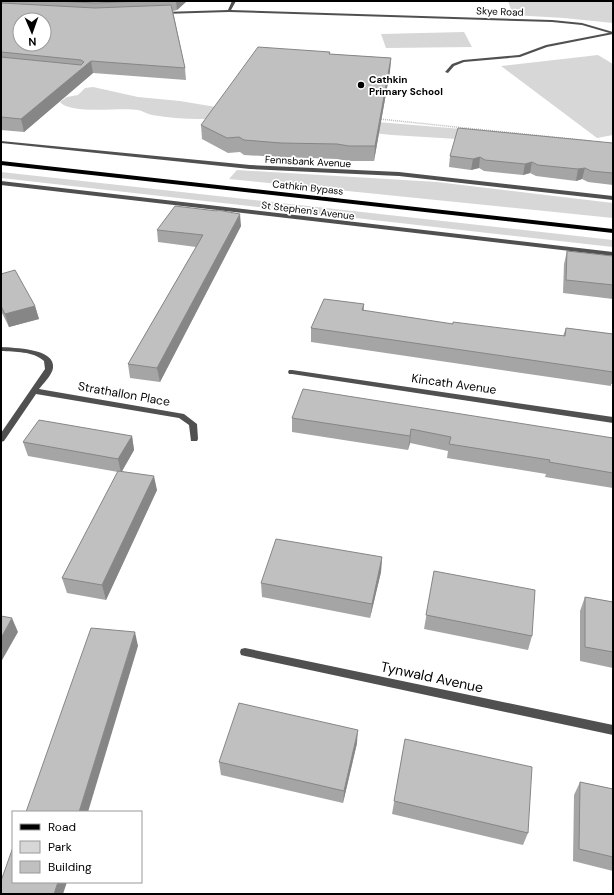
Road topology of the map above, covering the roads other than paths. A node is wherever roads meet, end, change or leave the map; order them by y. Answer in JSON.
{"nodes":[{"id":1,"x":234,"y":1,"type":"edge"},
{"id":2,"x":229,"y":11,"type":"junction"},
{"id":3,"x":161,"y":13,"type":"edge"},
{"id":4,"x":613,"y":33,"type":"edge"},
{"id":5,"x":447,"y":72,"type":"dead end"},
{"id":6,"x":1,"y":142,"type":"edge"},
{"id":7,"x":1,"y":163,"type":"edge"},
{"id":8,"x":1,"y":183,"type":"edge"},
{"id":9,"x":613,"y":198,"type":"edge"},
{"id":10,"x":613,"y":230,"type":"edge"},
{"id":11,"x":613,"y":254,"type":"edge"},
{"id":12,"x":1,"y":349,"type":"edge"},
{"id":13,"x":292,"y":372,"type":"dead end"},
{"id":14,"x":35,"y":392,"type":"junction"},
{"id":15,"x":613,"y":420,"type":"edge"},
{"id":16,"x":1,"y":439,"type":"edge"},
{"id":17,"x":194,"y":439,"type":"dead end"},
{"id":18,"x":245,"y":652,"type":"dead end"},
{"id":19,"x":613,"y":730,"type":"edge"}],
"edges":[{"from":1,"to":2,"type":"street"},
{"from":2,"to":3,"type":"street","name":"Skye Road"},
{"from":2,"to":4,"type":"street","name":"Skye Road"},
{"from":4,"to":5,"type":"street"},
{"from":6,"to":9,"type":"street","name":"Fennsbank Avenue"},
{"from":7,"to":10,"type":"main road","name":"Cathkin Bypass"},
{"from":8,"to":11,"type":"street","name":"St Stephen's Avenue"},
{"from":12,"to":14,"type":"street"},
{"from":13,"to":15,"type":"street","name":"Kincath Avenue"},
{"from":14,"to":16,"type":"street"},
{"from":14,"to":17,"type":"street","name":"Strathallon Place"},
{"from":18,"to":19,"type":"street","name":"Tynwald Avenue"}]}
